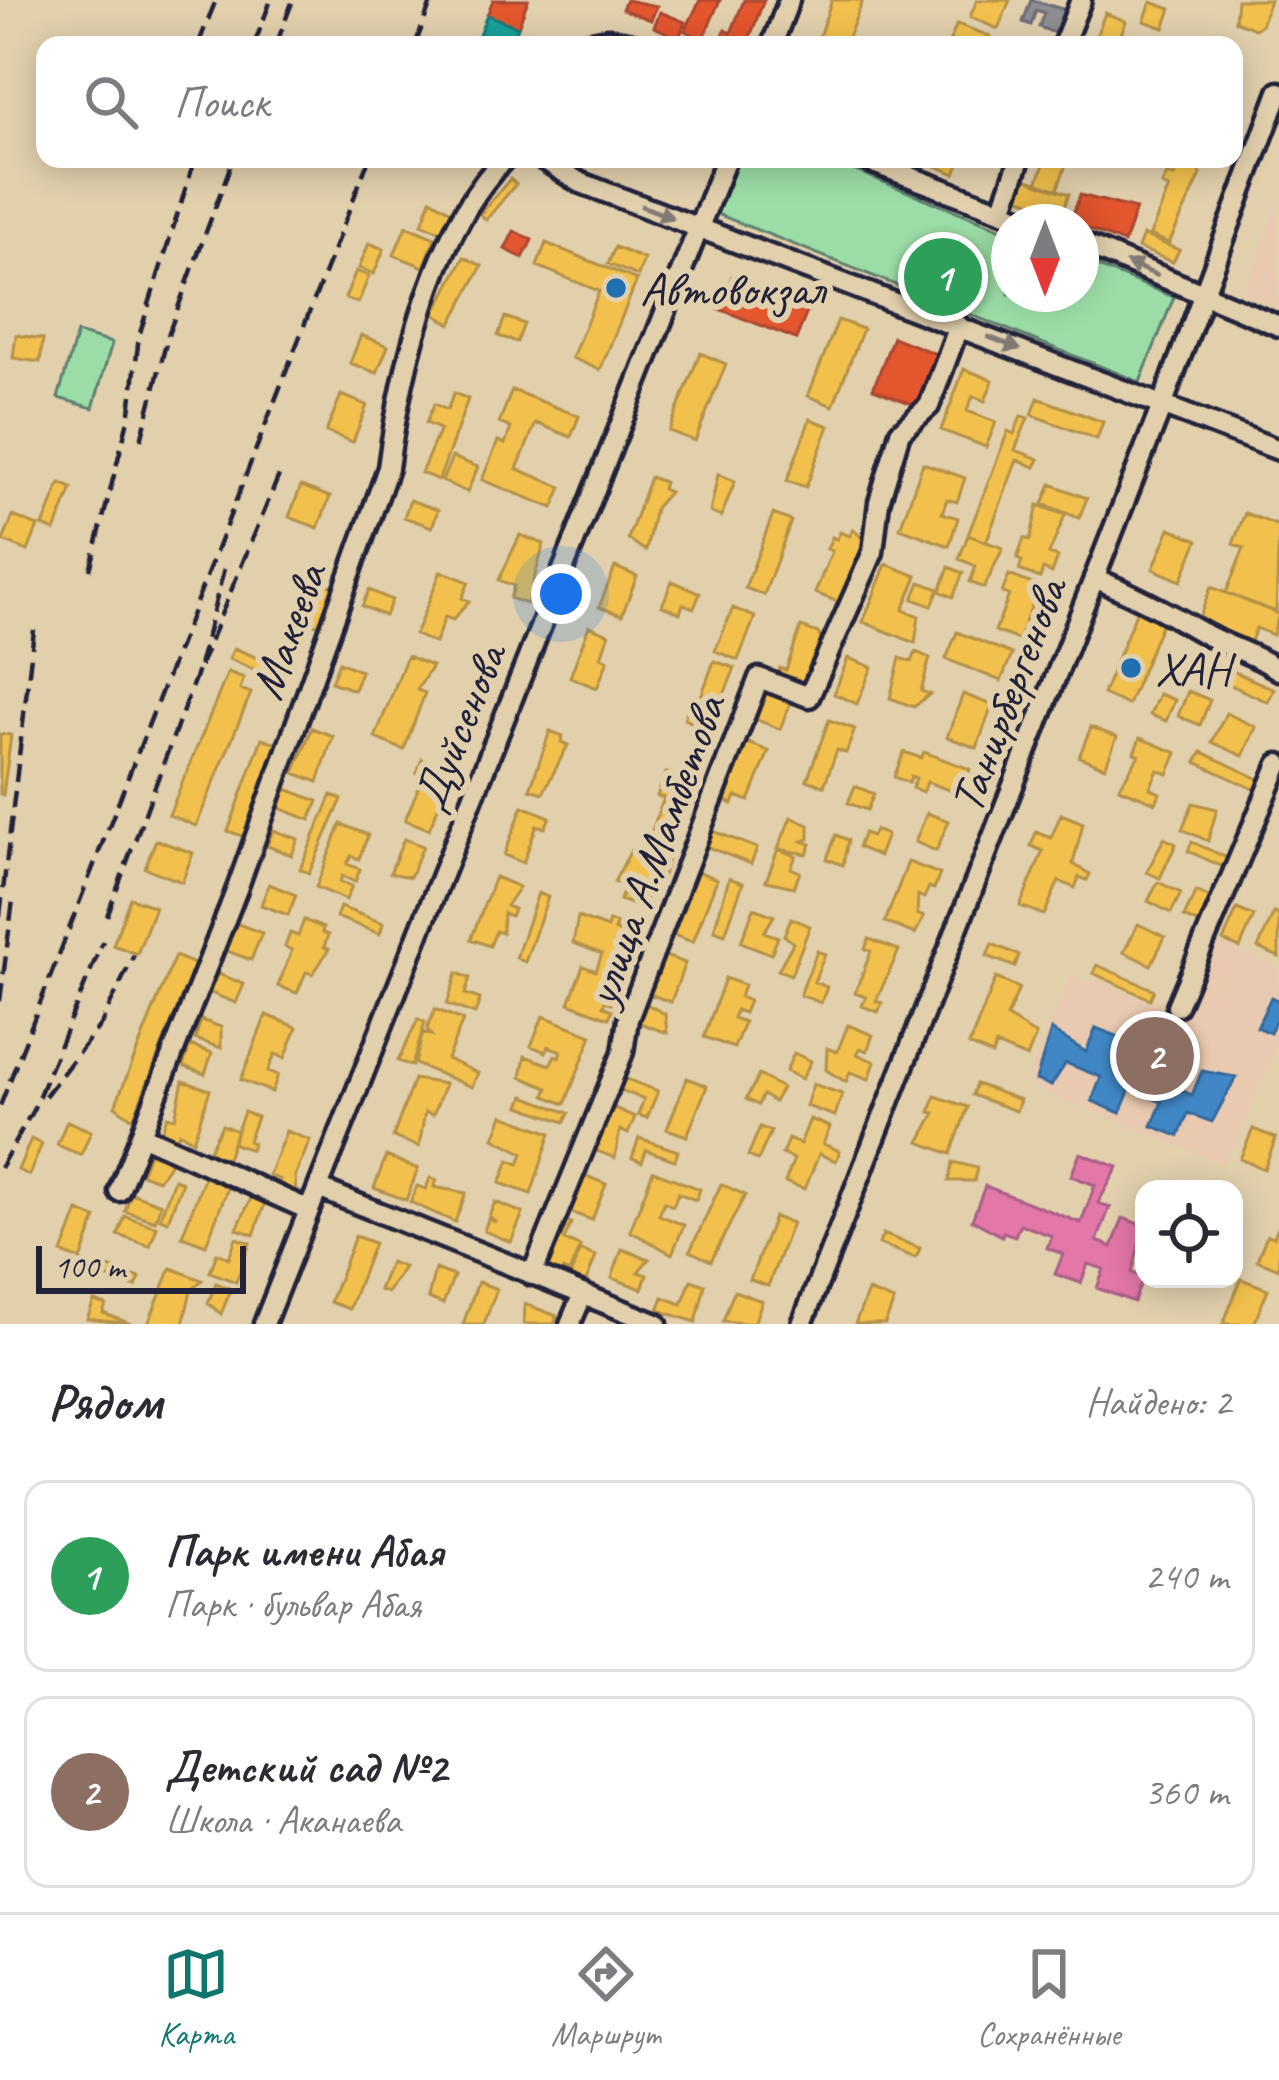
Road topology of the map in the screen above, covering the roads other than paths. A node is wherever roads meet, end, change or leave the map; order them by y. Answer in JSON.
{"nodes":[{"id":1,"x":789,"y":0,"type":"edge"},
{"id":2,"x":1082,"y":0,"type":"edge"},
{"id":3,"x":775,"y":36,"type":"edge"},
{"id":4,"x":1067,"y":36,"type":"edge"},
{"id":5,"x":1279,"y":92,"type":"edge"},
{"id":6,"x":494,"y":168,"type":"edge"},
{"id":7,"x":557,"y":168,"type":"edge"},
{"id":8,"x":722,"y":168,"type":"edge"},
{"id":9,"x":888,"y":168,"type":"edge"},
{"id":10,"x":1017,"y":168,"type":"edge"},
{"id":11,"x":1004,"y":204,"type":"edge"},
{"id":12,"x":991,"y":206,"type":"edge"},
{"id":13,"x":698,"y":228,"type":"junction"},
{"id":14,"x":1099,"y":251,"type":"edge"},
{"id":15,"x":1203,"y":294,"type":"junction"},
{"id":16,"x":959,"y":326,"type":"junction"},
{"id":17,"x":1279,"y":326,"type":"edge"},
{"id":18,"x":1163,"y":403,"type":"junction"},
{"id":19,"x":1279,"y":450,"type":"edge"},
{"id":20,"x":1094,"y":578,"type":"junction"},
{"id":21,"x":1279,"y":670,"type":"edge"},
{"id":22,"x":1279,"y":764,"type":"edge"},
{"id":23,"x":1178,"y":1006,"type":"dead end"},
{"id":24,"x":141,"y":1135,"type":"junction"},
{"id":25,"x":317,"y":1188,"type":"junction"},
{"id":26,"x":119,"y":1191,"type":"dead end"},
{"id":27,"x":309,"y":1210,"type":"junction"},
{"id":28,"x":532,"y":1275,"type":"junction"},
{"id":29,"x":581,"y":1296,"type":"junction"},
{"id":30,"x":264,"y":1324,"type":"edge"},
{"id":31,"x":570,"y":1324,"type":"edge"},
{"id":32,"x":657,"y":1324,"type":"edge"},
{"id":33,"x":802,"y":1324,"type":"edge"}],
"edges":[{"from":1,"to":3,"type":"street"},
{"from":2,"to":4,"type":"street"},
{"from":5,"to":15,"type":"street","name":"Танирбергенова"},
{"from":6,"to":24,"type":"street","name":"Макеева"},
{"from":7,"to":13,"type":"street","one_way":true},
{"from":8,"to":13,"type":"street","name":"Дуйсенова"},
{"from":9,"to":12,"type":"street"},
{"from":10,"to":11,"type":"street"},
{"from":13,"to":16,"type":"street"},
{"from":13,"to":25,"type":"street","name":"Дуйсенова"},
{"from":15,"to":14,"type":"street","one_way":true},
{"from":15,"to":17,"type":"street"},
{"from":15,"to":18,"type":"street","name":"Танирбергенова"},
{"from":16,"to":18,"type":"street","one_way":true},
{"from":16,"to":28,"type":"street","name":"улица А.Мамбетова"},
{"from":18,"to":19,"type":"street"},
{"from":18,"to":20,"type":"street","name":"Танирбергенова"},
{"from":20,"to":21,"type":"street"},
{"from":20,"to":33,"type":"street","name":"Танирбергенова"},
{"from":22,"to":23,"type":"street"},
{"from":24,"to":26,"type":"street","name":"Макеева"},
{"from":24,"to":27,"type":"street"},
{"from":25,"to":27,"type":"street","name":"Дуйсенова"},
{"from":25,"to":28,"type":"street"},
{"from":27,"to":30,"type":"street","name":"Дуйсенова"},
{"from":28,"to":29,"type":"street"},
{"from":29,"to":31,"type":"street"},
{"from":29,"to":32,"type":"street"}]}
